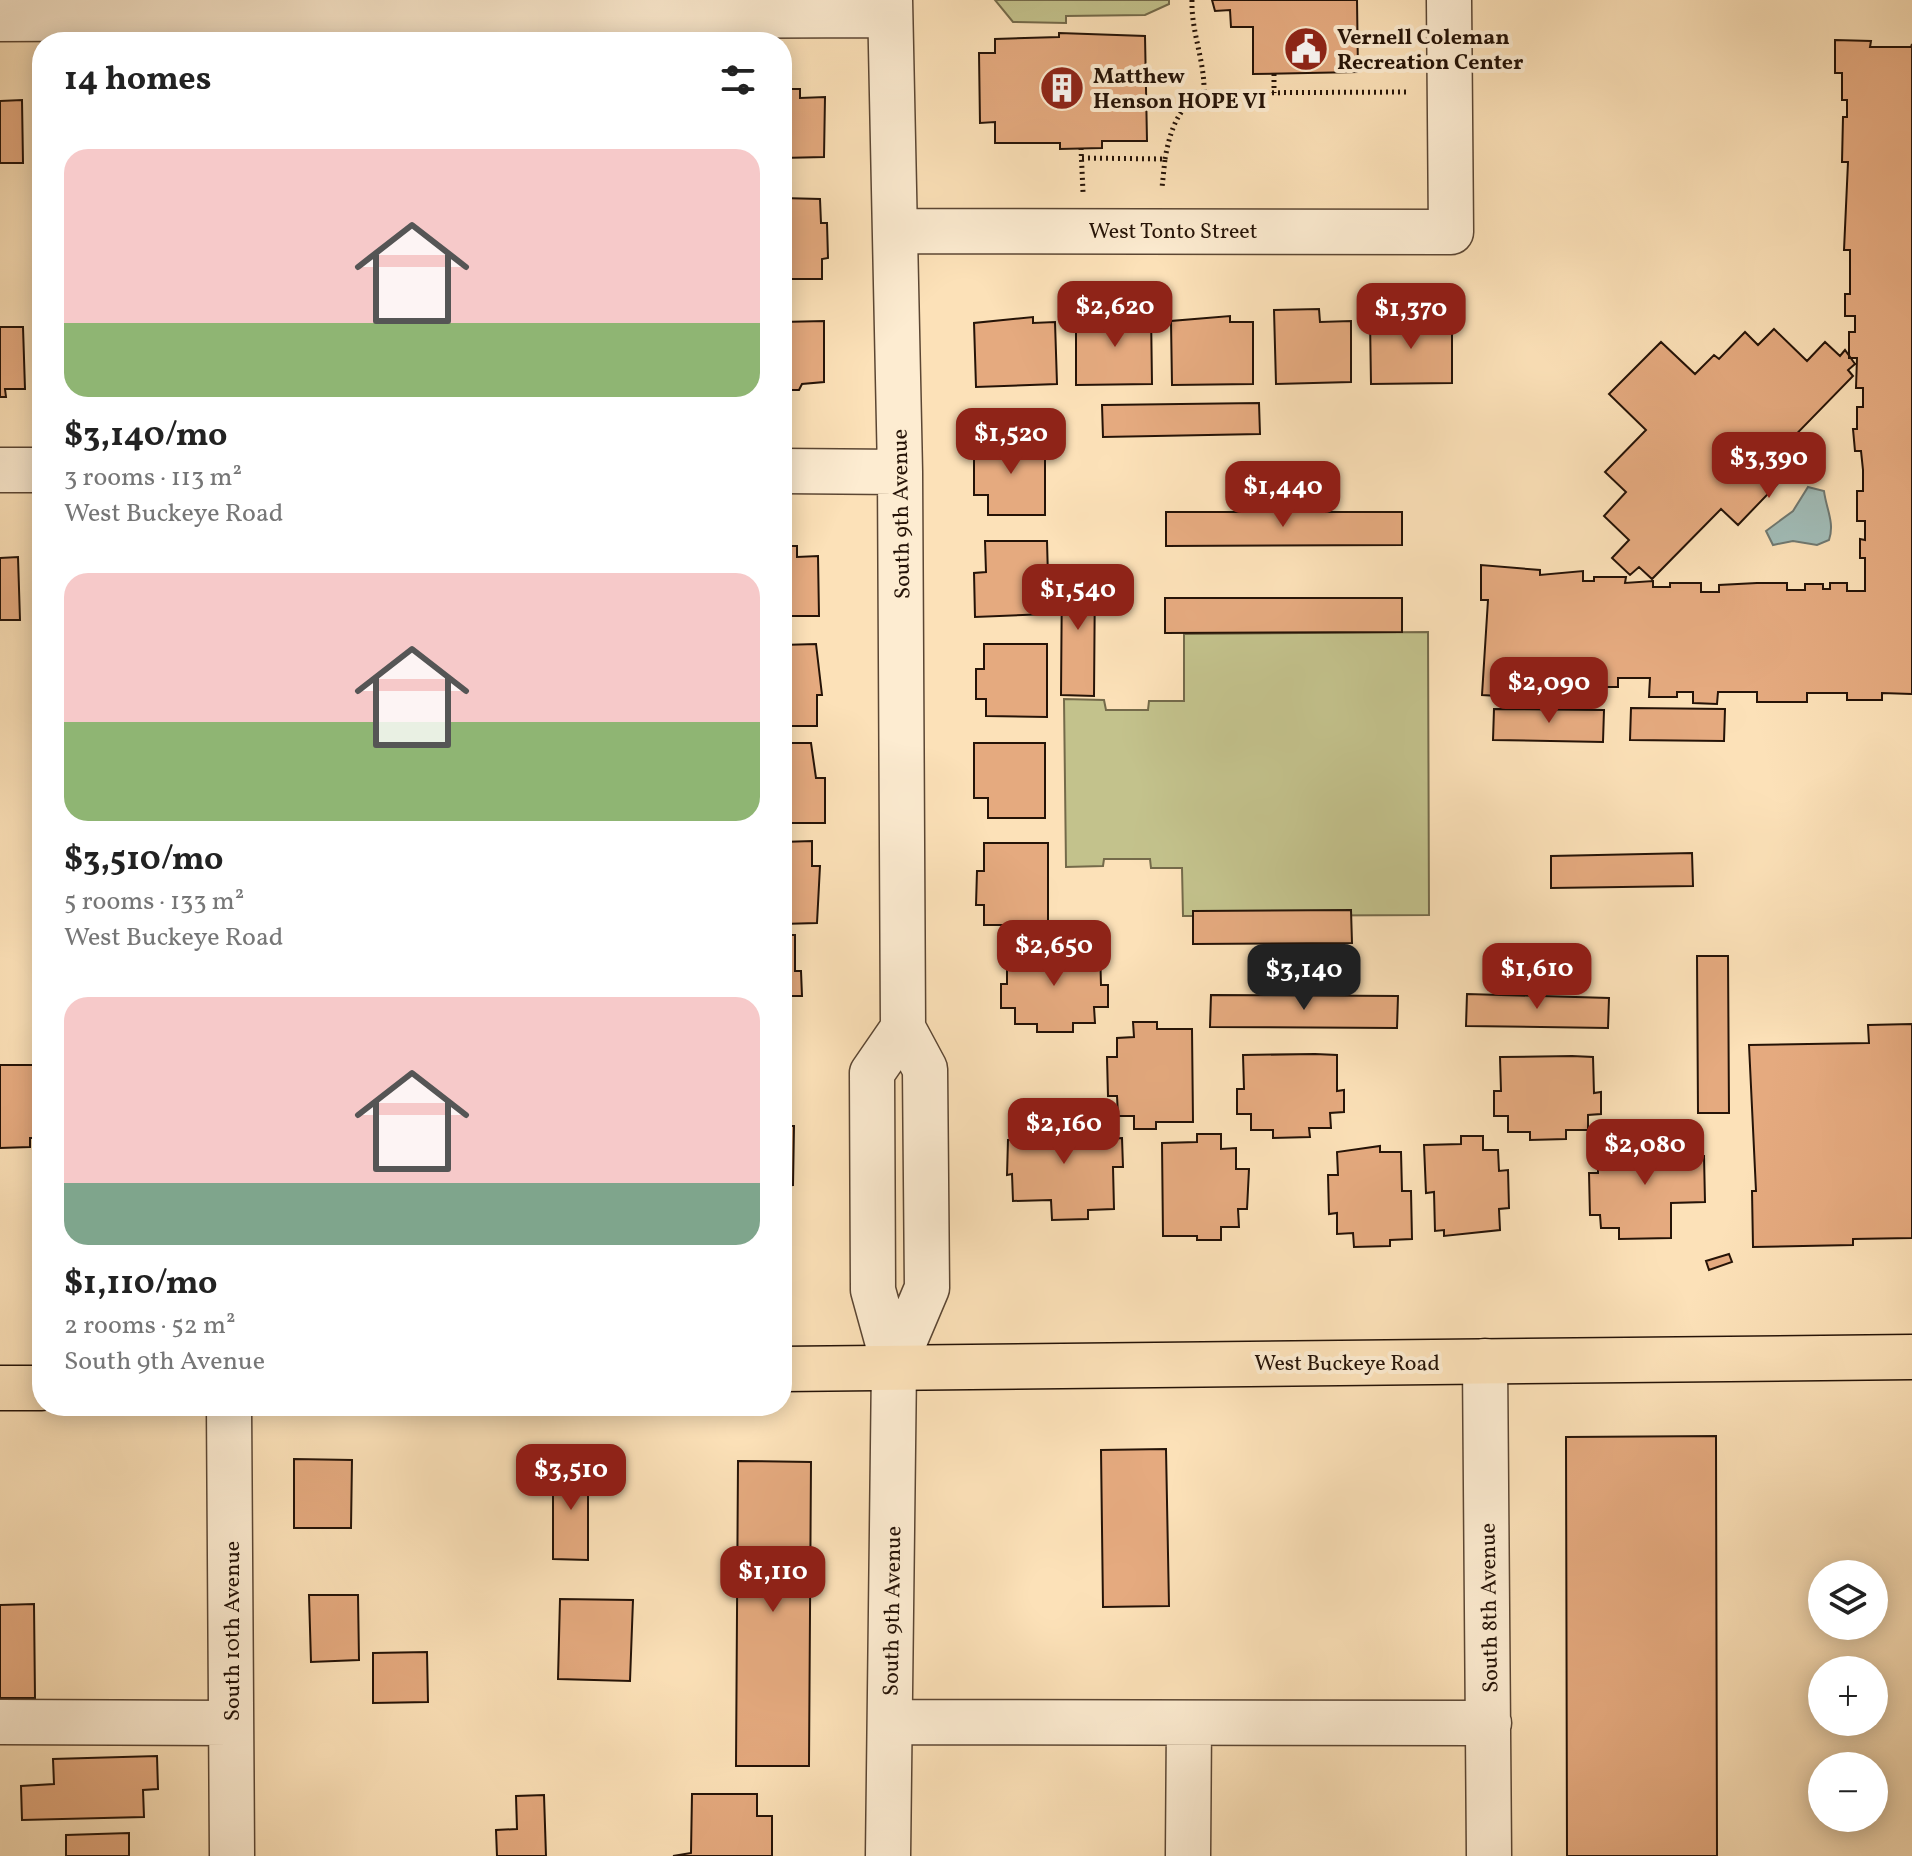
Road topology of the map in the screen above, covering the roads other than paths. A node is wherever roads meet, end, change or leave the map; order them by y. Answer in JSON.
{"nodes":[{"id":1,"x":1449,"y":0,"type":"edge"},
{"id":2,"x":890,"y":7,"type":"edge"},
{"id":3,"x":0,"y":19,"type":"edge"},
{"id":4,"x":895,"y":231,"type":"junction"},
{"id":5,"x":0,"y":470,"type":"edge"},
{"id":6,"x":32,"y":470,"type":"edge"},
{"id":7,"x":792,"y":471,"type":"edge"},
{"id":8,"x":900,"y":472,"type":"junction"},
{"id":9,"x":1912,"y":1357,"type":"edge"},
{"id":10,"x":1485,"y":1361,"type":"junction"},
{"id":11,"x":894,"y":1366,"type":"junction"},
{"id":12,"x":792,"y":1369,"type":"edge"},
{"id":13,"x":0,"y":1388,"type":"edge"},
{"id":14,"x":32,"y":1388,"type":"edge"},
{"id":15,"x":229,"y":1416,"type":"edge"},
{"id":16,"x":0,"y":1722,"type":"edge"},
{"id":17,"x":890,"y":1722,"type":"junction"},
{"id":18,"x":231,"y":1723,"type":"junction"},
{"id":19,"x":1189,"y":1723,"type":"junction"},
{"id":20,"x":1489,"y":1723,"type":"junction"},
{"id":21,"x":232,"y":1856,"type":"edge"},
{"id":22,"x":888,"y":1856,"type":"edge"},
{"id":23,"x":1188,"y":1856,"type":"edge"},
{"id":24,"x":1489,"y":1856,"type":"edge"}],
"edges":[{"from":1,"to":4,"type":"street","name":"West Tonto Street"},
{"from":2,"to":3,"type":"street"},
{"from":2,"to":4,"type":"street","name":"South 9th Avenue"},
{"from":4,"to":8,"type":"street","name":"South 9th Avenue"},
{"from":5,"to":6,"type":"street"},
{"from":7,"to":8,"type":"street"},
{"from":8,"to":11,"type":"street","name":"South 9th Avenue"},
{"from":9,"to":10,"type":"main road","name":"West Buckeye Road"},
{"from":10,"to":11,"type":"main road","name":"West Buckeye Road"},
{"from":10,"to":20,"type":"street","name":"South 8th Avenue"},
{"from":11,"to":12,"type":"main road","name":"West Buckeye Road"},
{"from":11,"to":17,"type":"street","name":"South 9th Avenue"},
{"from":13,"to":14,"type":"main road"},
{"from":15,"to":18,"type":"street","name":"South 10th Avenue"},
{"from":16,"to":18,"type":"street"},
{"from":17,"to":19,"type":"street"},
{"from":17,"to":22,"type":"street","name":"South 9th Avenue"},
{"from":18,"to":21,"type":"street","name":"South 10th Avenue"},
{"from":19,"to":20,"type":"street"},
{"from":19,"to":23,"type":"street"},
{"from":20,"to":24,"type":"street","name":"South 8th Avenue"}]}
